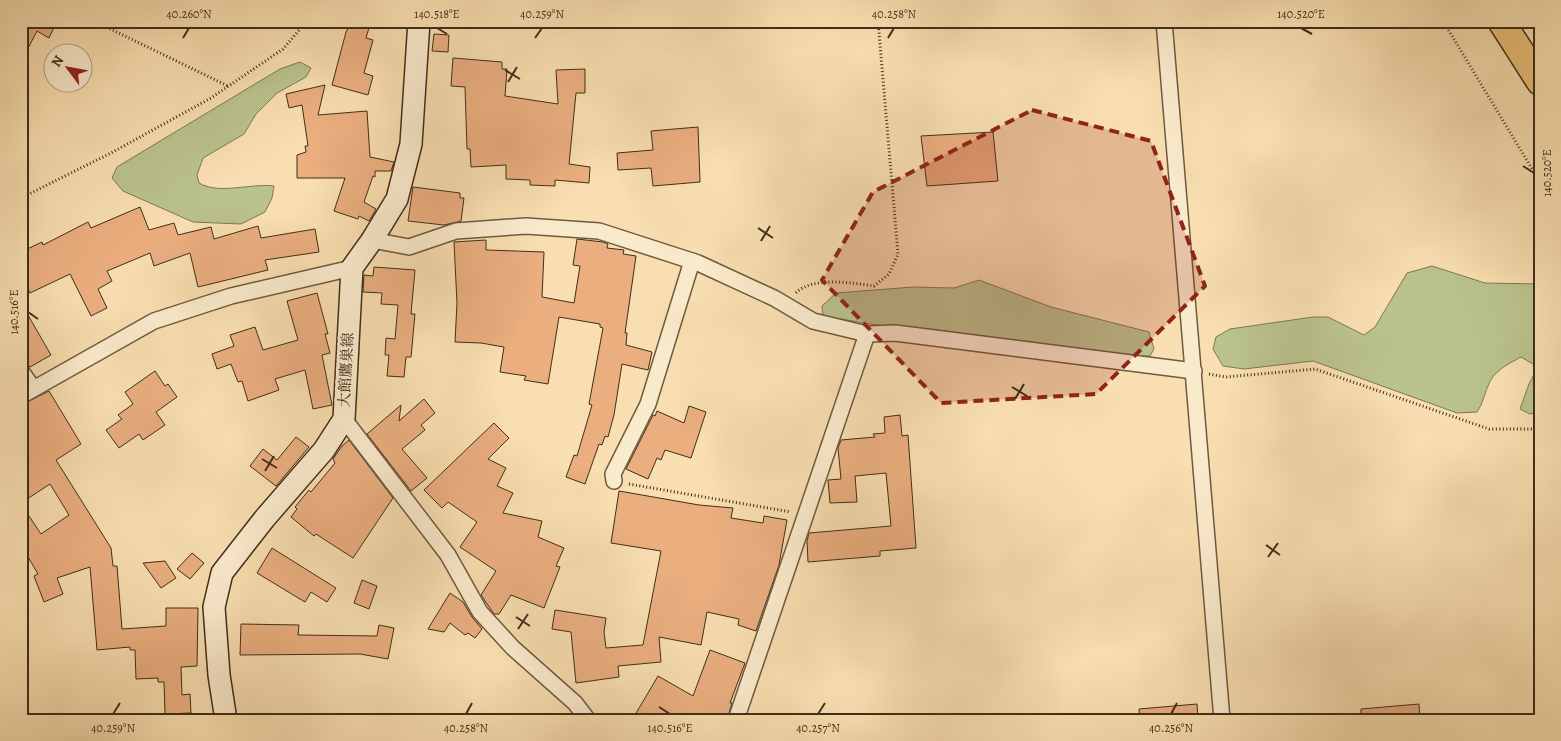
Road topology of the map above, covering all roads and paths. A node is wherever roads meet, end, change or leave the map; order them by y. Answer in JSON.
{"nodes":[{"id":1,"x":94,"y":21,"type":"edge"},
{"id":2,"x":307,"y":21,"type":"edge"},
{"id":3,"x":419,"y":21,"type":"edge"},
{"id":4,"x":878,"y":21,"type":"edge"},
{"id":5,"x":1164,"y":21,"type":"edge"},
{"id":6,"x":1443,"y":21,"type":"edge"},
{"id":7,"x":1501,"y":21,"type":"edge"},
{"id":8,"x":1540,"y":82,"type":"edge"},
{"id":9,"x":228,"y":86,"type":"junction"},
{"id":10,"x":1540,"y":182,"type":"edge"},
{"id":11,"x":21,"y":198,"type":"edge"},
{"id":12,"x":372,"y":240,"type":"junction"},
{"id":13,"x":692,"y":261,"type":"junction"},
{"id":14,"x":352,"y":268,"type":"junction"},
{"id":15,"x":785,"y":305,"type":"junction"},
{"id":16,"x":867,"y":334,"type":"junction"},
{"id":17,"x":21,"y":371,"type":"edge"},
{"id":18,"x":1194,"y":371,"type":"junction"},
{"id":19,"x":27,"y":392,"type":"edge"},
{"id":20,"x":344,"y":419,"type":"junction"},
{"id":21,"x":1540,"y":429,"type":"edge"},
{"id":22,"x":614,"y":481,"type":"joint"},
{"id":23,"x":806,"y":515,"type":"junction"},
{"id":24,"x":226,"y":720,"type":"edge"},
{"id":25,"x":588,"y":720,"type":"edge"},
{"id":26,"x":736,"y":720,"type":"edge"},
{"id":27,"x":1222,"y":720,"type":"edge"}],
"edges":[{"from":1,"to":9,"type":"path"},
{"from":2,"to":9,"type":"path"},
{"from":3,"to":12,"type":"main road"},
{"from":4,"to":15,"type":"path"},
{"from":5,"to":18,"type":"street"},
{"from":6,"to":10,"type":"path"},
{"from":7,"to":8,"type":"highway"},
{"from":9,"to":11,"type":"path"},
{"from":12,"to":13,"type":"street"},
{"from":12,"to":14,"type":"main road"},
{"from":13,"to":15,"type":"street"},
{"from":13,"to":22,"type":"street"},
{"from":14,"to":19,"type":"street"},
{"from":14,"to":20,"type":"main road","name":"大館鷹巣線"},
{"from":15,"to":16,"type":"street"},
{"from":16,"to":18,"type":"street"},
{"from":16,"to":23,"type":"street"},
{"from":17,"to":19,"type":"street"},
{"from":18,"to":21,"type":"path"},
{"from":18,"to":27,"type":"street"},
{"from":20,"to":24,"type":"main road","name":"大館鷹巣線"},
{"from":20,"to":25,"type":"street"},
{"from":22,"to":23,"type":"path"},
{"from":23,"to":26,"type":"street"}]}
